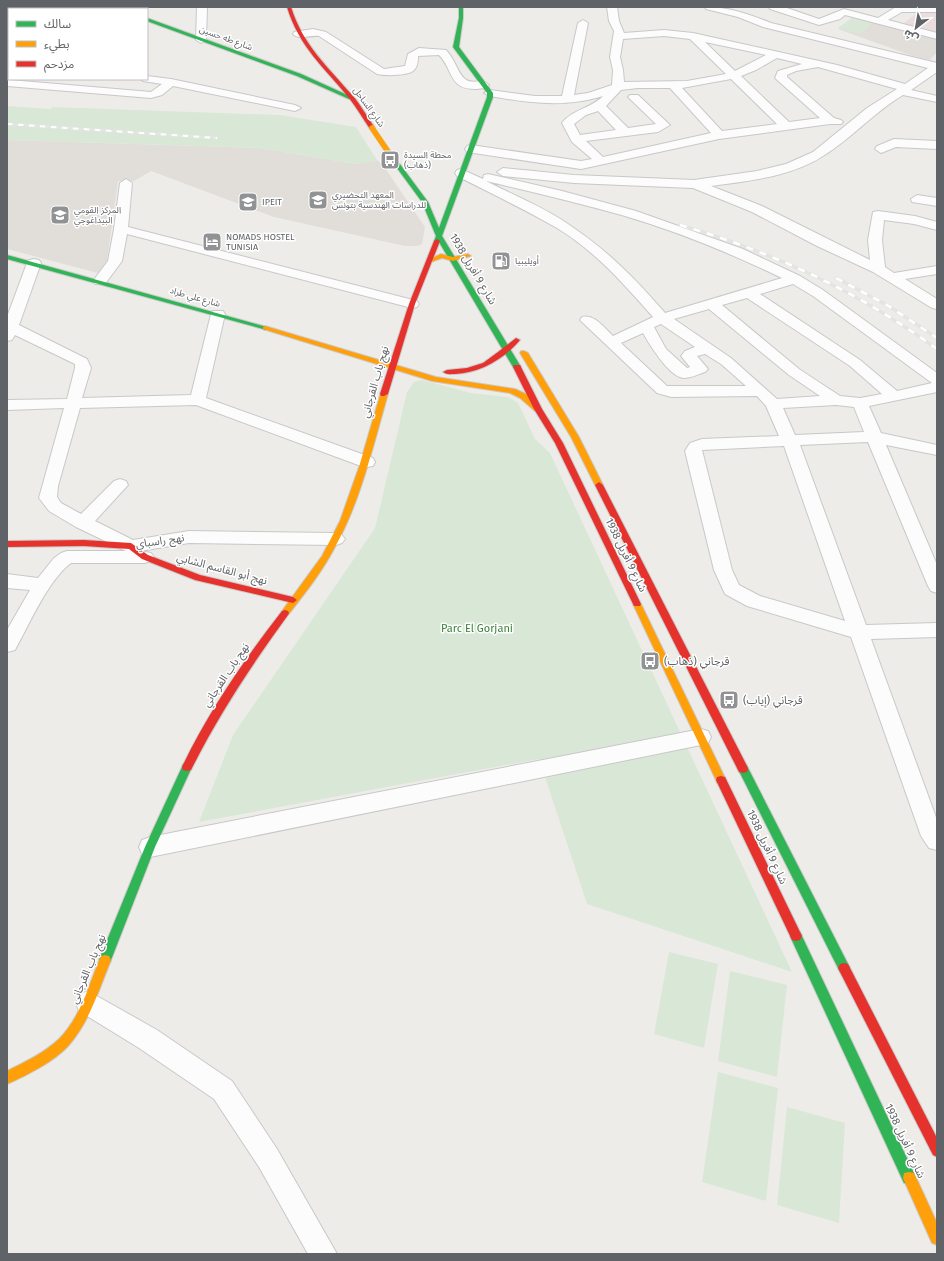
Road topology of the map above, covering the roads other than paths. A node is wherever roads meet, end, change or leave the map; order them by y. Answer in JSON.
{"nodes":[{"id":1,"x":202,"y":7,"type":"edge"},
{"id":2,"x":289,"y":7,"type":"edge"},
{"id":3,"x":460,"y":7,"type":"edge"},
{"id":4,"x":612,"y":7,"type":"edge"},
{"id":5,"x":710,"y":7,"type":"edge"},
{"id":6,"x":774,"y":7,"type":"edge"},
{"id":7,"x":803,"y":7,"type":"edge"},
{"id":8,"x":831,"y":7,"type":"edge"},
{"id":9,"x":937,"y":9,"type":"edge"},
{"id":10,"x":844,"y":12,"type":"junction"},
{"id":11,"x":832,"y":18,"type":"junction"},
{"id":12,"x":148,"y":19,"type":"edge"},
{"id":13,"x":880,"y":22,"type":"junction"},
{"id":14,"x":583,"y":23,"type":"dead end"},
{"id":15,"x":298,"y":34,"type":"junction"},
{"id":16,"x":619,"y":36,"type":"junction"},
{"id":17,"x":693,"y":36,"type":"junction"},
{"id":18,"x":937,"y":36,"type":"edge"},
{"id":19,"x":201,"y":40,"type":"junction"},
{"id":20,"x":775,"y":54,"type":"junction"},
{"id":21,"x":821,"y":64,"type":"junction"},
{"id":22,"x":937,"y":67,"type":"edge"},
{"id":23,"x":299,"y":75,"type":"junction"},
{"id":24,"x":734,"y":76,"type":"junction"},
{"id":25,"x":922,"y":78,"type":"junction"},
{"id":26,"x":148,"y":79,"type":"edge"},
{"id":27,"x":335,"y":81,"type":"junction"},
{"id":28,"x":171,"y":82,"type":"junction"},
{"id":29,"x":937,"y":82,"type":"edge"},
{"id":30,"x":11,"y":83,"type":"edge"},
{"id":31,"x":674,"y":85,"type":"junction"},
{"id":32,"x":618,"y":86,"type":"junction"},
{"id":33,"x":487,"y":89,"type":"junction"},
{"id":34,"x":904,"y":89,"type":"junction"},
{"id":35,"x":634,"y":97,"type":"dead end"},
{"id":36,"x":351,"y":98,"type":"junction"},
{"id":37,"x":937,"y":99,"type":"edge"},
{"id":38,"x":567,"y":100,"type":"junction"},
{"id":39,"x":600,"y":106,"type":"junction"},
{"id":40,"x":295,"y":108,"type":"dead end"},
{"id":41,"x":830,"y":120,"type":"junction"},
{"id":42,"x":854,"y":126,"type":"junction"},
{"id":43,"x":787,"y":127,"type":"junction"},
{"id":44,"x":626,"y":132,"type":"junction"},
{"id":45,"x":719,"y":136,"type":"junction"},
{"id":46,"x":576,"y":139,"type":"junction"},
{"id":47,"x":937,"y":145,"type":"edge"},
{"id":48,"x":471,"y":149,"type":"junction"},
{"id":49,"x":881,"y":149,"type":"dead end"},
{"id":50,"x":601,"y":161,"type":"junction"},
{"id":51,"x":465,"y":172,"type":"junction"},
{"id":52,"x":126,"y":183,"type":"dead end"},
{"id":53,"x":694,"y":184,"type":"junction"},
{"id":54,"x":917,"y":199,"type":"dead end"},
{"id":55,"x":937,"y":202,"type":"edge"},
{"id":56,"x":442,"y":226,"type":"junction"},
{"id":57,"x":937,"y":226,"type":"edge"},
{"id":58,"x":121,"y":229,"type":"junction"},
{"id":59,"x":438,"y":235,"type":"junction"},
{"id":60,"x":468,"y":256,"type":"dead end"},
{"id":61,"x":7,"y":257,"type":"edge"},
{"id":62,"x":453,"y":259,"type":"junction"},
{"id":63,"x":430,"y":260,"type":"junction"},
{"id":64,"x":34,"y":263,"type":"junction"},
{"id":65,"x":878,"y":269,"type":"junction"},
{"id":66,"x":937,"y":270,"type":"edge"},
{"id":67,"x":893,"y":277,"type":"junction"},
{"id":68,"x":794,"y":279,"type":"junction"},
{"id":69,"x":100,"y":281,"type":"junction"},
{"id":70,"x":748,"y":292,"type":"junction"},
{"id":71,"x":711,"y":302,"type":"junction"},
{"id":72,"x":935,"y":302,"type":"edge"},
{"id":73,"x":412,"y":304,"type":"junction"},
{"id":74,"x":218,"y":314,"type":"junction"},
{"id":75,"x":662,"y":318,"type":"junction"},
{"id":76,"x":587,"y":320,"type":"dead end"},
{"id":77,"x":10,"y":325,"type":"edge"},
{"id":78,"x":646,"y":326,"type":"junction"},
{"id":79,"x":514,"y":337,"type":"joint"},
{"id":80,"x":612,"y":342,"type":"junction"},
{"id":81,"x":706,"y":348,"type":"junction"},
{"id":82,"x":508,"y":350,"type":"junction"},
{"id":83,"x":392,"y":364,"type":"junction"},
{"id":84,"x":937,"y":380,"type":"edge"},
{"id":85,"x":937,"y":387,"type":"edge"},
{"id":86,"x":761,"y":391,"type":"junction"},
{"id":87,"x":895,"y":397,"type":"junction"},
{"id":88,"x":198,"y":400,"type":"junction"},
{"id":89,"x":836,"y":400,"type":"junction"},
{"id":90,"x":73,"y":402,"type":"junction"},
{"id":91,"x":860,"y":403,"type":"junction"},
{"id":92,"x":7,"y":404,"type":"edge"},
{"id":93,"x":773,"y":404,"type":"junction"},
{"id":94,"x":538,"y":409,"type":"junction"},
{"id":95,"x":873,"y":437,"type":"junction"},
{"id":96,"x":790,"y":441,"type":"junction"},
{"id":97,"x":937,"y":450,"type":"edge"},
{"id":98,"x":366,"y":462,"type":"junction"},
{"id":99,"x":120,"y":485,"type":"dead end"},
{"id":100,"x":82,"y":523,"type":"junction"},
{"id":101,"x":336,"y":539,"type":"junction"},
{"id":102,"x":7,"y":544,"type":"edge"},
{"id":103,"x":138,"y":551,"type":"junction"},
{"id":104,"x":7,"y":581,"type":"edge"},
{"id":105,"x":44,"y":585,"type":"junction"},
{"id":106,"x":937,"y":586,"type":"edge"},
{"id":107,"x":293,"y":600,"type":"junction"},
{"id":108,"x":937,"y":630,"type":"edge"},
{"id":109,"x":859,"y":632,"type":"junction"},
{"id":110,"x":8,"y":646,"type":"dead end"},
{"id":111,"x":701,"y":737,"type":"junction"},
{"id":112,"x":937,"y":841,"type":"edge"},
{"id":113,"x":150,"y":847,"type":"junction"},
{"id":114,"x":88,"y":1003,"type":"junction"},
{"id":115,"x":7,"y":1078,"type":"edge"},
{"id":116,"x":937,"y":1151,"type":"edge"},
{"id":117,"x":937,"y":1238,"type":"edge"},
{"id":118,"x":323,"y":1254,"type":"edge"}],
"edges":[{"from":1,"to":19,"type":"street"},
{"from":2,"to":15,"type":"street","name":"شارع الساحل"},
{"from":3,"to":33,"type":"street"},
{"from":4,"to":16,"type":"street"},
{"from":5,"to":22,"type":"street"},
{"from":6,"to":11,"type":"street"},
{"from":7,"to":11,"type":"street"},
{"from":8,"to":10,"type":"street"},
{"from":9,"to":13,"type":"street"},
{"from":10,"to":11,"type":"street"},
{"from":10,"to":13,"type":"street"},
{"from":12,"to":19,"type":"street","name":"شارع طه حسين"},
{"from":13,"to":18,"type":"street"},
{"from":14,"to":38,"type":"street"},
{"from":15,"to":27,"type":"street","name":"شارع الساحل"},
{"from":15,"to":33,"type":"street"},
{"from":16,"to":17,"type":"street"},
{"from":16,"to":32,"type":"street"},
{"from":17,"to":20,"type":"street"},
{"from":17,"to":24,"type":"street"},
{"from":19,"to":23,"type":"street","name":"شارع طه حسين"},
{"from":20,"to":21,"type":"street"},
{"from":20,"to":24,"type":"street"},
{"from":21,"to":34,"type":"street"},
{"from":21,"to":41,"type":"street"},
{"from":22,"to":25,"type":"street"},
{"from":23,"to":27,"type":"street"},
{"from":23,"to":36,"type":"street"},
{"from":24,"to":31,"type":"street"},
{"from":24,"to":43,"type":"street"},
{"from":25,"to":29,"type":"street"},
{"from":25,"to":34,"type":"street"},
{"from":26,"to":28,"type":"street"},
{"from":27,"to":36,"type":"street","name":"شارع الساحل"},
{"from":28,"to":30,"type":"street"},
{"from":28,"to":40,"type":"street"},
{"from":31,"to":32,"type":"street"},
{"from":31,"to":45,"type":"street"},
{"from":32,"to":38,"type":"street"},
{"from":32,"to":39,"type":"street"},
{"from":33,"to":38,"type":"street"},
{"from":33,"to":48,"type":"street"},
{"from":34,"to":37,"type":"street"},
{"from":34,"to":42,"type":"street"},
{"from":35,"to":44,"type":"street"},
{"from":36,"to":56,"type":"street","name":"شارع الساحل","bridge":true},
{"from":39,"to":44,"type":"street"},
{"from":39,"to":46,"type":"street"},
{"from":41,"to":42,"type":"street"},
{"from":41,"to":43,"type":"street"},
{"from":42,"to":53,"type":"street"},
{"from":43,"to":45,"type":"street"},
{"from":44,"to":46,"type":"street"},
{"from":45,"to":50,"type":"street"},
{"from":46,"to":50,"type":"street"},
{"from":47,"to":49,"type":"street"},
{"from":48,"to":50,"type":"street"},
{"from":48,"to":51,"type":"street"},
{"from":51,"to":53,"type":"street"},
{"from":51,"to":56,"type":"street"},
{"from":51,"to":68,"type":"street"},
{"from":51,"to":75,"type":"street"},
{"from":52,"to":58,"type":"street"},
{"from":53,"to":65,"type":"street"},
{"from":54,"to":55,"type":"street"},
{"from":56,"to":59,"type":"street","name":"شارع 9 أفريل 1938"},
{"from":57,"to":65,"type":"street"},
{"from":58,"to":69,"type":"street"},
{"from":58,"to":73,"type":"street"},
{"from":59,"to":62,"type":"street","name":"شارع 9 أفريل 1938"},
{"from":59,"to":63,"type":"street","name":"نهج باب القرجاني"},
{"from":60,"to":62,"type":"street"},
{"from":61,"to":64,"type":"street","name":"شارع علي طراد"},
{"from":62,"to":63,"type":"street"},
{"from":62,"to":82,"type":"street","name":"شارع 9 أفريل 1938"},
{"from":63,"to":73,"type":"street","name":"نهج باب القرجاني"},
{"from":64,"to":69,"type":"street","name":"شارع علي طراد"},
{"from":64,"to":77,"type":"street"},
{"from":65,"to":67,"type":"street"},
{"from":66,"to":67,"type":"street"},
{"from":67,"to":72,"type":"street"},
{"from":68,"to":70,"type":"street"},
{"from":68,"to":84,"type":"street"},
{"from":69,"to":74,"type":"street","name":"شارع علي طراد"},
{"from":70,"to":71,"type":"street"},
{"from":70,"to":87,"type":"street"},
{"from":71,"to":75,"type":"street"},
{"from":71,"to":89,"type":"street"},
{"from":73,"to":83,"type":"street","name":"نهج باب القرجاني"},
{"from":74,"to":83,"type":"street","name":"شارع علي طراد"},
{"from":74,"to":88,"type":"street"},
{"from":75,"to":78,"type":"street"},
{"from":75,"to":81,"type":"street"},
{"from":76,"to":80,"type":"street"},
{"from":77,"to":90,"type":"street"},
{"from":78,"to":80,"type":"street"},
{"from":78,"to":81,"type":"street"},
{"from":79,"to":82,"type":"street","name":"شارع علي طراد"},
{"from":79,"to":116,"type":"street","name":"شارع 9 أفريل 1938"},
{"from":80,"to":86,"type":"street"},
{"from":81,"to":86,"type":"street"},
{"from":82,"to":83,"type":"street","name":"شارع علي طراد"},
{"from":82,"to":94,"type":"street","name":"شارع 9 أفريل 1938"},
{"from":83,"to":94,"type":"street","name":"شارع علي طراد"},
{"from":83,"to":98,"type":"street","name":"نهج باب القرجاني"},
{"from":85,"to":87,"type":"street"},
{"from":86,"to":93,"type":"street"},
{"from":87,"to":91,"type":"street"},
{"from":88,"to":90,"type":"street"},
{"from":88,"to":98,"type":"street"},
{"from":89,"to":91,"type":"street"},
{"from":89,"to":93,"type":"street"},
{"from":90,"to":92,"type":"street"},
{"from":90,"to":100,"type":"street","name":"نهج راسباي"},
{"from":91,"to":95,"type":"street"},
{"from":93,"to":96,"type":"street"},
{"from":94,"to":111,"type":"street","name":"شارع 9 أفريل 1938"},
{"from":95,"to":96,"type":"street"},
{"from":95,"to":97,"type":"street"},
{"from":95,"to":106,"type":"street"},
{"from":96,"to":109,"type":"street"},
{"from":96,"to":109,"type":"street"},
{"from":98,"to":101,"type":"street","name":"نهج باب القرجاني"},
{"from":99,"to":100,"type":"street"},
{"from":100,"to":103,"type":"street","name":"نهج راسباي"},
{"from":101,"to":103,"type":"street","name":"نهج راسباي"},
{"from":101,"to":107,"type":"street","name":"نهج باب القرجاني"},
{"from":102,"to":103,"type":"street","name":"نهج أبو القاسم الشابي"},
{"from":103,"to":105,"type":"street"},
{"from":103,"to":107,"type":"street","name":"نهج أبو القاسم الشابي"},
{"from":104,"to":105,"type":"street"},
{"from":105,"to":110,"type":"street"},
{"from":107,"to":113,"type":"street","name":"نهج باب القرجاني"},
{"from":108,"to":109,"type":"street"},
{"from":109,"to":112,"type":"street"},
{"from":111,"to":113,"type":"street"},
{"from":111,"to":117,"type":"street","name":"شارع 9 أفريل 1938"},
{"from":113,"to":114,"type":"street","name":"نهج باب القرجاني"},
{"from":114,"to":115,"type":"street","name":"نهج باب القرجاني"},
{"from":114,"to":118,"type":"street"}]}
